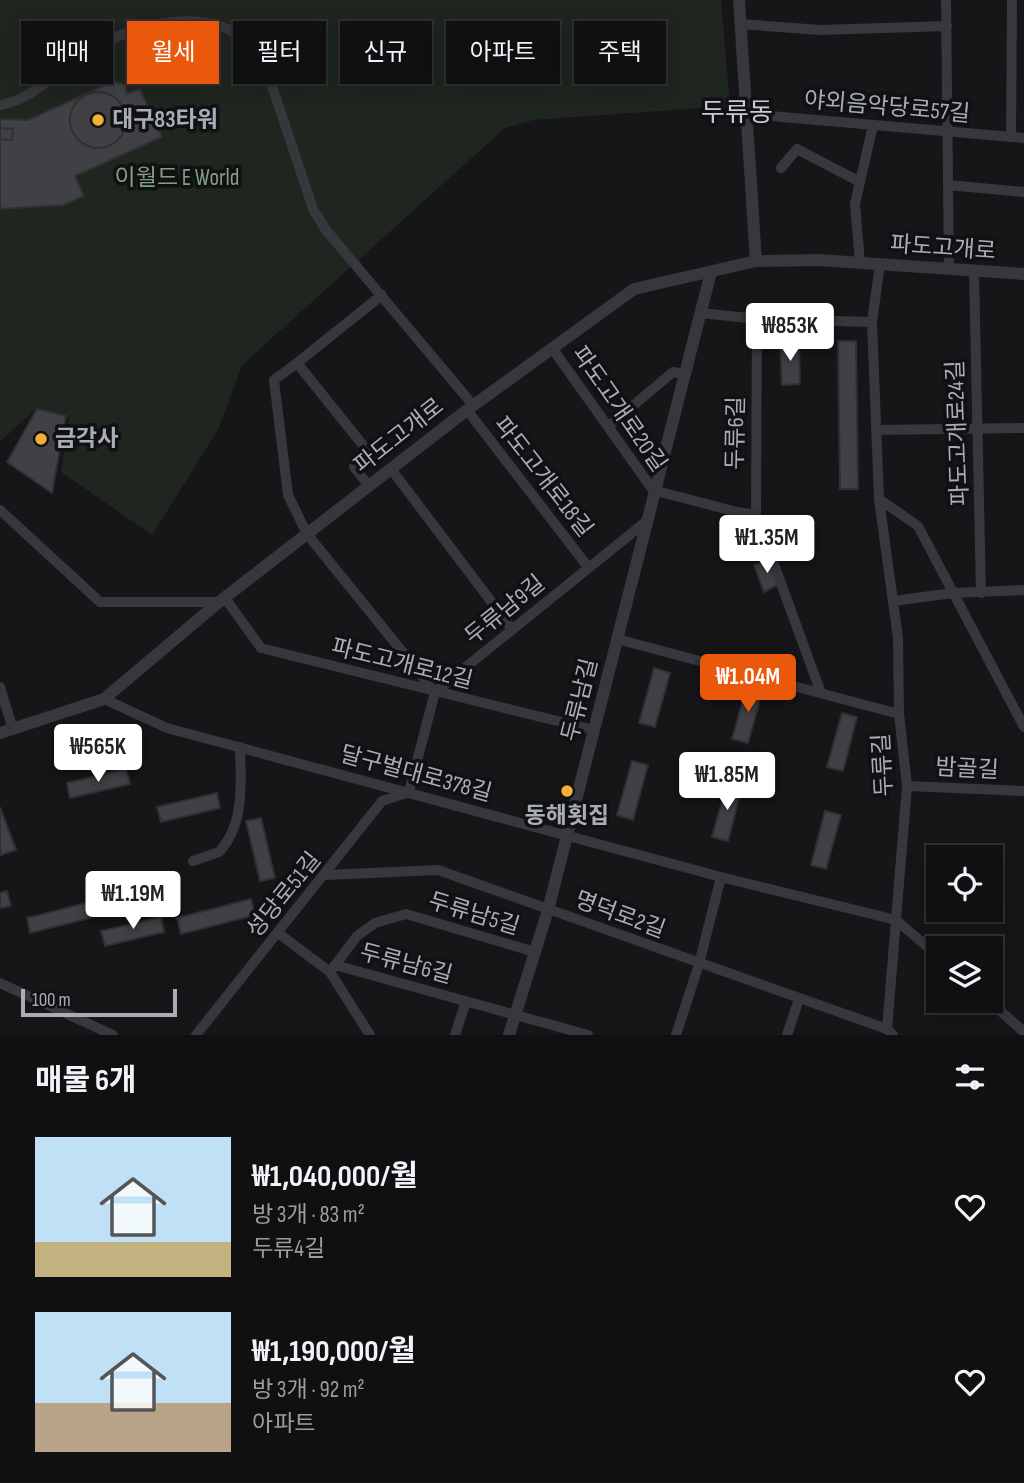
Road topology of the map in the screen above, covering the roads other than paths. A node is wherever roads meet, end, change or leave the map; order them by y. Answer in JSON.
{"nodes":[{"id":1,"x":739,"y":0,"type":"edge"},
{"id":2,"x":946,"y":0,"type":"edge"},
{"id":3,"x":1012,"y":0,"type":"edge"},
{"id":4,"x":177,"y":10,"type":"dead end"},
{"id":5,"x":226,"y":17,"type":"dead end"},
{"id":6,"x":740,"y":24,"type":"junction"},
{"id":7,"x":947,"y":26,"type":"junction"},
{"id":8,"x":0,"y":105,"type":"edge"},
{"id":9,"x":747,"y":114,"type":"junction"},
{"id":10,"x":873,"y":125,"type":"junction"},
{"id":11,"x":948,"y":132,"type":"junction"},
{"id":12,"x":1011,"y":137,"type":"junction"},
{"id":13,"x":1024,"y":138,"type":"edge"},
{"id":14,"x":781,"y":167,"type":"dead end"},
{"id":15,"x":860,"y":182,"type":"junction"},
{"id":16,"x":948,"y":185,"type":"junction"},
{"id":17,"x":1024,"y":191,"type":"edge"},
{"id":18,"x":756,"y":261,"type":"junction"},
{"id":19,"x":860,"y":263,"type":"junction"},
{"id":20,"x":880,"y":264,"type":"junction"},
{"id":21,"x":949,"y":269,"type":"junction"},
{"id":22,"x":974,"y":271,"type":"junction"},
{"id":23,"x":711,"y":272,"type":"junction"},
{"id":24,"x":1024,"y":274,"type":"edge"},
{"id":25,"x":382,"y":295,"type":"junction"},
{"id":26,"x":701,"y":313,"type":"junction"},
{"id":27,"x":757,"y":319,"type":"junction"},
{"id":28,"x":872,"y":322,"type":"junction"},
{"id":29,"x":552,"y":348,"type":"junction"},
{"id":30,"x":298,"y":363,"type":"junction"},
{"id":31,"x":685,"y":374,"type":"junction"},
{"id":32,"x":470,"y":407,"type":"junction"},
{"id":33,"x":610,"y":425,"type":"junction"},
{"id":34,"x":976,"y":428,"type":"junction"},
{"id":35,"x":1024,"y":428,"type":"edge"},
{"id":36,"x":876,"y":430,"type":"junction"},
{"id":37,"x":391,"y":469,"type":"junction"},
{"id":38,"x":369,"y":486,"type":"junction"},
{"id":39,"x":653,"y":490,"type":"junction"},
{"id":40,"x":879,"y":499,"type":"junction"},
{"id":41,"x":0,"y":510,"type":"edge"},
{"id":42,"x":756,"y":515,"type":"junction"},
{"id":43,"x":648,"y":520,"type":"junction"},
{"id":44,"x":307,"y":534,"type":"junction"},
{"id":45,"x":588,"y":568,"type":"junction"},
{"id":46,"x":1024,"y":590,"type":"edge"},
{"id":47,"x":953,"y":593,"type":"junction"},
{"id":48,"x":981,"y":593,"type":"junction"},
{"id":49,"x":222,"y":600,"type":"junction"},
{"id":50,"x":893,"y":601,"type":"junction"},
{"id":51,"x":512,"y":629,"type":"junction"},
{"id":52,"x":617,"y":639,"type":"junction"},
{"id":53,"x":0,"y":687,"type":"edge"},
{"id":54,"x":435,"y":692,"type":"junction"},
{"id":55,"x":821,"y":693,"type":"junction"},
{"id":56,"x":104,"y":699,"type":"junction"},
{"id":57,"x":899,"y":714,"type":"junction"},
{"id":58,"x":1024,"y":727,"type":"edge"},
{"id":59,"x":594,"y":730,"type":"junction"},
{"id":60,"x":6,"y":731,"type":"edge"},
{"id":61,"x":240,"y":747,"type":"junction"},
{"id":62,"x":907,"y":786,"type":"junction"},
{"id":63,"x":1024,"y":791,"type":"edge"},
{"id":64,"x":409,"y":792,"type":"junction"},
{"id":65,"x":567,"y":835,"type":"junction"},
{"id":66,"x":193,"y":861,"type":"dead end"},
{"id":67,"x":326,"y":875,"type":"junction"},
{"id":68,"x":721,"y":877,"type":"junction"},
{"id":69,"x":548,"y":910,"type":"junction"},
{"id":70,"x":896,"y":920,"type":"junction"},
{"id":71,"x":278,"y":933,"type":"junction"},
{"id":72,"x":926,"y":946,"type":"edge"},
{"id":73,"x":535,"y":952,"type":"junction"},
{"id":74,"x":699,"y":964,"type":"junction"},
{"id":75,"x":332,"y":968,"type":"junction"},
{"id":76,"x":0,"y":984,"type":"edge"},
{"id":77,"x":799,"y":999,"type":"junction"},
{"id":78,"x":466,"y":1001,"type":"junction"},
{"id":79,"x":1003,"y":1013,"type":"edge"},
{"id":80,"x":515,"y":1015,"type":"junction"},
{"id":81,"x":1022,"y":1030,"type":"edge"},
{"id":82,"x":564,"y":1032,"type":"edge"},
{"id":83,"x":890,"y":1032,"type":"edge"},
{"id":84,"x":371,"y":1034,"type":"edge"},
{"id":85,"x":113,"y":1035,"type":"edge"},
{"id":86,"x":196,"y":1035,"type":"edge"},
{"id":87,"x":455,"y":1035,"type":"edge"},
{"id":88,"x":509,"y":1035,"type":"edge"},
{"id":89,"x":587,"y":1035,"type":"edge"},
{"id":90,"x":676,"y":1035,"type":"edge"},
{"id":91,"x":788,"y":1035,"type":"edge"}],
"edges":[{"from":1,"to":6,"type":"street"},
{"from":2,"to":7,"type":"street"},
{"from":3,"to":12,"type":"street"},
{"from":4,"to":8,"type":"street"},
{"from":5,"to":25,"type":"street","name":"파도고개로18길"},
{"from":6,"to":7,"type":"street"},
{"from":6,"to":9,"type":"street"},
{"from":7,"to":11,"type":"street"},
{"from":9,"to":10,"type":"street","name":"야외음악당로57길"},
{"from":9,"to":18,"type":"street"},
{"from":10,"to":11,"type":"street","name":"야외음악당로57길"},
{"from":10,"to":15,"type":"street","name":"파도고개로"},
{"from":11,"to":12,"type":"street","name":"야외음악당로57길"},
{"from":11,"to":16,"type":"street"},
{"from":12,"to":13,"type":"street","name":"야외음악당로57길"},
{"from":14,"to":15,"type":"street"},
{"from":15,"to":19,"type":"street","name":"파도고개로"},
{"from":16,"to":17,"type":"street"},
{"from":16,"to":21,"type":"street"},
{"from":18,"to":19,"type":"street","name":"파도고개로"},
{"from":18,"to":23,"type":"street","name":"파도고개로"},
{"from":19,"to":20,"type":"street","name":"파도고개로"},
{"from":20,"to":21,"type":"street","name":"파도고개로"},
{"from":20,"to":28,"type":"street","name":"두류길"},
{"from":21,"to":22,"type":"street","name":"파도고개로"},
{"from":22,"to":24,"type":"street","name":"파도고개로"},
{"from":22,"to":34,"type":"street","name":"파도고개로24길"},
{"from":23,"to":26,"type":"street","name":"두류남길"},
{"from":23,"to":29,"type":"street","name":"파도고개로"},
{"from":25,"to":30,"type":"street"},
{"from":25,"to":32,"type":"street","name":"파도고개로18길"},
{"from":26,"to":27,"type":"street"},
{"from":26,"to":31,"type":"street","name":"두류남길"},
{"from":27,"to":28,"type":"street"},
{"from":27,"to":42,"type":"street","name":"두류6길"},
{"from":28,"to":36,"type":"street","name":"두류길"},
{"from":29,"to":32,"type":"street","name":"파도고개로"},
{"from":29,"to":33,"type":"street","name":"파도고개로20길"},
{"from":30,"to":38,"type":"street"},
{"from":30,"to":44,"type":"street"},
{"from":31,"to":33,"type":"street"},
{"from":31,"to":39,"type":"street","name":"두류남길"},
{"from":32,"to":37,"type":"street","name":"파도고개로"},
{"from":32,"to":45,"type":"street","name":"파도고개로18길"},
{"from":33,"to":39,"type":"street","name":"파도고개로20길"},
{"from":34,"to":35,"type":"street"},
{"from":34,"to":36,"type":"street"},
{"from":34,"to":48,"type":"street","name":"파도고개로24길"},
{"from":36,"to":40,"type":"street","name":"두류길"},
{"from":37,"to":38,"type":"street","name":"파도고개로"},
{"from":37,"to":51,"type":"street"},
{"from":38,"to":44,"type":"street","name":"파도고개로"},
{"from":39,"to":42,"type":"street","name":"파도고개로20길"},
{"from":39,"to":43,"type":"street","name":"두류남길"},
{"from":40,"to":47,"type":"street"},
{"from":40,"to":50,"type":"street","name":"두류길"},
{"from":41,"to":49,"type":"street"},
{"from":42,"to":55,"type":"street","name":"두류6길"},
{"from":43,"to":45,"type":"street","name":"두류남9길"},
{"from":43,"to":52,"type":"street","name":"두류남길"},
{"from":44,"to":49,"type":"street","name":"파도고개로"},
{"from":44,"to":54,"type":"street"},
{"from":45,"to":51,"type":"street","name":"두류남9길"},
{"from":46,"to":48,"type":"street"},
{"from":47,"to":48,"type":"street"},
{"from":47,"to":50,"type":"street"},
{"from":47,"to":58,"type":"street"},
{"from":49,"to":54,"type":"street","name":"파도고개로12길"},
{"from":49,"to":56,"type":"street","name":"파도고개로"},
{"from":50,"to":57,"type":"street","name":"두류길"},
{"from":51,"to":54,"type":"street","name":"두류남9길"},
{"from":52,"to":55,"type":"street"},
{"from":52,"to":59,"type":"street","name":"두류남길"},
{"from":53,"to":60,"type":"street"},
{"from":54,"to":59,"type":"street","name":"파도고개로12길"},
{"from":54,"to":64,"type":"street"},
{"from":55,"to":57,"type":"street"},
{"from":56,"to":60,"type":"street","name":"파도고개로"},
{"from":56,"to":61,"type":"street","name":"달구벌대로378길"},
{"from":57,"to":62,"type":"street","name":"두류길"},
{"from":59,"to":65,"type":"street","name":"두류남길"},
{"from":61,"to":64,"type":"street","name":"달구벌대로378길"},
{"from":61,"to":66,"type":"street"},
{"from":62,"to":63,"type":"street","name":"밤골길"},
{"from":62,"to":70,"type":"street","name":"두류길"},
{"from":64,"to":65,"type":"street","name":"달구벌대로378길"},
{"from":64,"to":67,"type":"street","name":"성당로51길"},
{"from":65,"to":68,"type":"street","name":"달구벌대로378길"},
{"from":65,"to":69,"type":"street","name":"두류남길"},
{"from":67,"to":69,"type":"street","name":"명덕로2길"},
{"from":67,"to":71,"type":"street","name":"성당로51길"},
{"from":68,"to":70,"type":"street","name":"달구벌대로378길"},
{"from":68,"to":74,"type":"street"},
{"from":69,"to":73,"type":"street","name":"두류남길"},
{"from":69,"to":74,"type":"street","name":"명덕로2길"},
{"from":70,"to":72,"type":"street","name":"달구벌대로378길"},
{"from":70,"to":83,"type":"street","name":"두류길"},
{"from":71,"to":75,"type":"street","name":"두류남6길"},
{"from":71,"to":86,"type":"street","name":"성당로51길"},
{"from":73,"to":75,"type":"street","name":"두류남5길"},
{"from":73,"to":80,"type":"street","name":"두류남길"},
{"from":74,"to":77,"type":"street","name":"명덕로2길"},
{"from":74,"to":90,"type":"street"},
{"from":75,"to":78,"type":"street","name":"두류남6길"},
{"from":75,"to":84,"type":"street"},
{"from":76,"to":85,"type":"street"},
{"from":77,"to":83,"type":"street","name":"명덕로2길"},
{"from":77,"to":91,"type":"street"},
{"from":78,"to":80,"type":"street","name":"두류남6길"},
{"from":78,"to":87,"type":"street","name":"두류남6길"},
{"from":79,"to":81,"type":"street"},
{"from":80,"to":82,"type":"street","name":"두류남6길"},
{"from":80,"to":88,"type":"street","name":"두류남길"},
{"from":82,"to":89,"type":"street","name":"두류남6길"}]}
